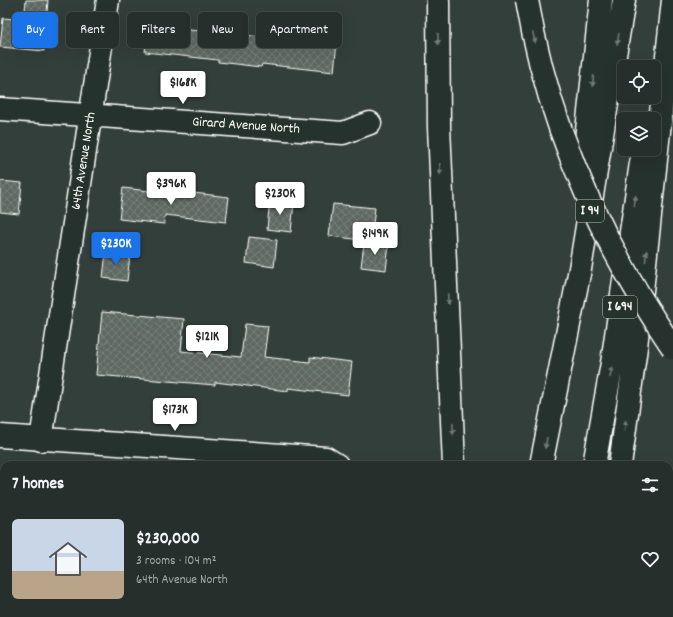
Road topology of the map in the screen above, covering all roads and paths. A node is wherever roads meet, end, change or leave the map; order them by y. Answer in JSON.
{"nodes":[{"id":1,"x":108,"y":0,"type":"edge"},
{"id":2,"x":438,"y":0,"type":"edge"},
{"id":3,"x":527,"y":0,"type":"edge"},
{"id":4,"x":601,"y":0,"type":"edge"},
{"id":5,"x":624,"y":0,"type":"edge"},
{"id":6,"x":665,"y":0,"type":"edge"},
{"id":7,"x":673,"y":0,"type":"edge"},
{"id":8,"x":656,"y":60,"type":"edge"},
{"id":9,"x":0,"y":109,"type":"edge"},
{"id":10,"x":91,"y":115,"type":"junction"},
{"id":11,"x":370,"y":122,"type":"dead end"},
{"id":12,"x":642,"y":156,"type":"edge"},
{"id":13,"x":673,"y":348,"type":"edge"},
{"id":14,"x":550,"y":422,"type":"junction"},
{"id":15,"x":0,"y":436,"type":"edge"},
{"id":16,"x":41,"y":440,"type":"junction"},
{"id":17,"x":331,"y":461,"type":"edge"},
{"id":18,"x":454,"y":461,"type":"edge"},
{"id":19,"x":542,"y":461,"type":"edge"},
{"id":20,"x":595,"y":461,"type":"edge"},
{"id":21,"x":621,"y":461,"type":"edge"}],
"edges":[{"from":1,"to":10,"type":"main road","name":"64th Avenue North"},
{"from":2,"to":18,"type":"main road","one_way":true},
{"from":3,"to":13,"type":"main road","one_way":true,"bridge":true},
{"from":4,"to":14,"type":"main road","one_way":true},
{"from":5,"to":14,"type":"main road","number":"I 94","one_way":true},
{"from":6,"to":8,"type":"main road"},
{"from":21,"to":7,"type":"main road","one_way":true},
{"from":9,"to":10,"type":"main road","name":"Girard Avenue North"},
{"from":10,"to":11,"type":"main road","name":"Girard Avenue North"},
{"from":10,"to":16,"type":"main road","name":"64th Avenue North"},
{"from":20,"to":12,"type":"main road","number":"I 694","one_way":true},
{"from":14,"to":19,"type":"main road","number":"I 94","one_way":true},
{"from":15,"to":16,"type":"main road"},
{"from":16,"to":17,"type":"main road"}]}
